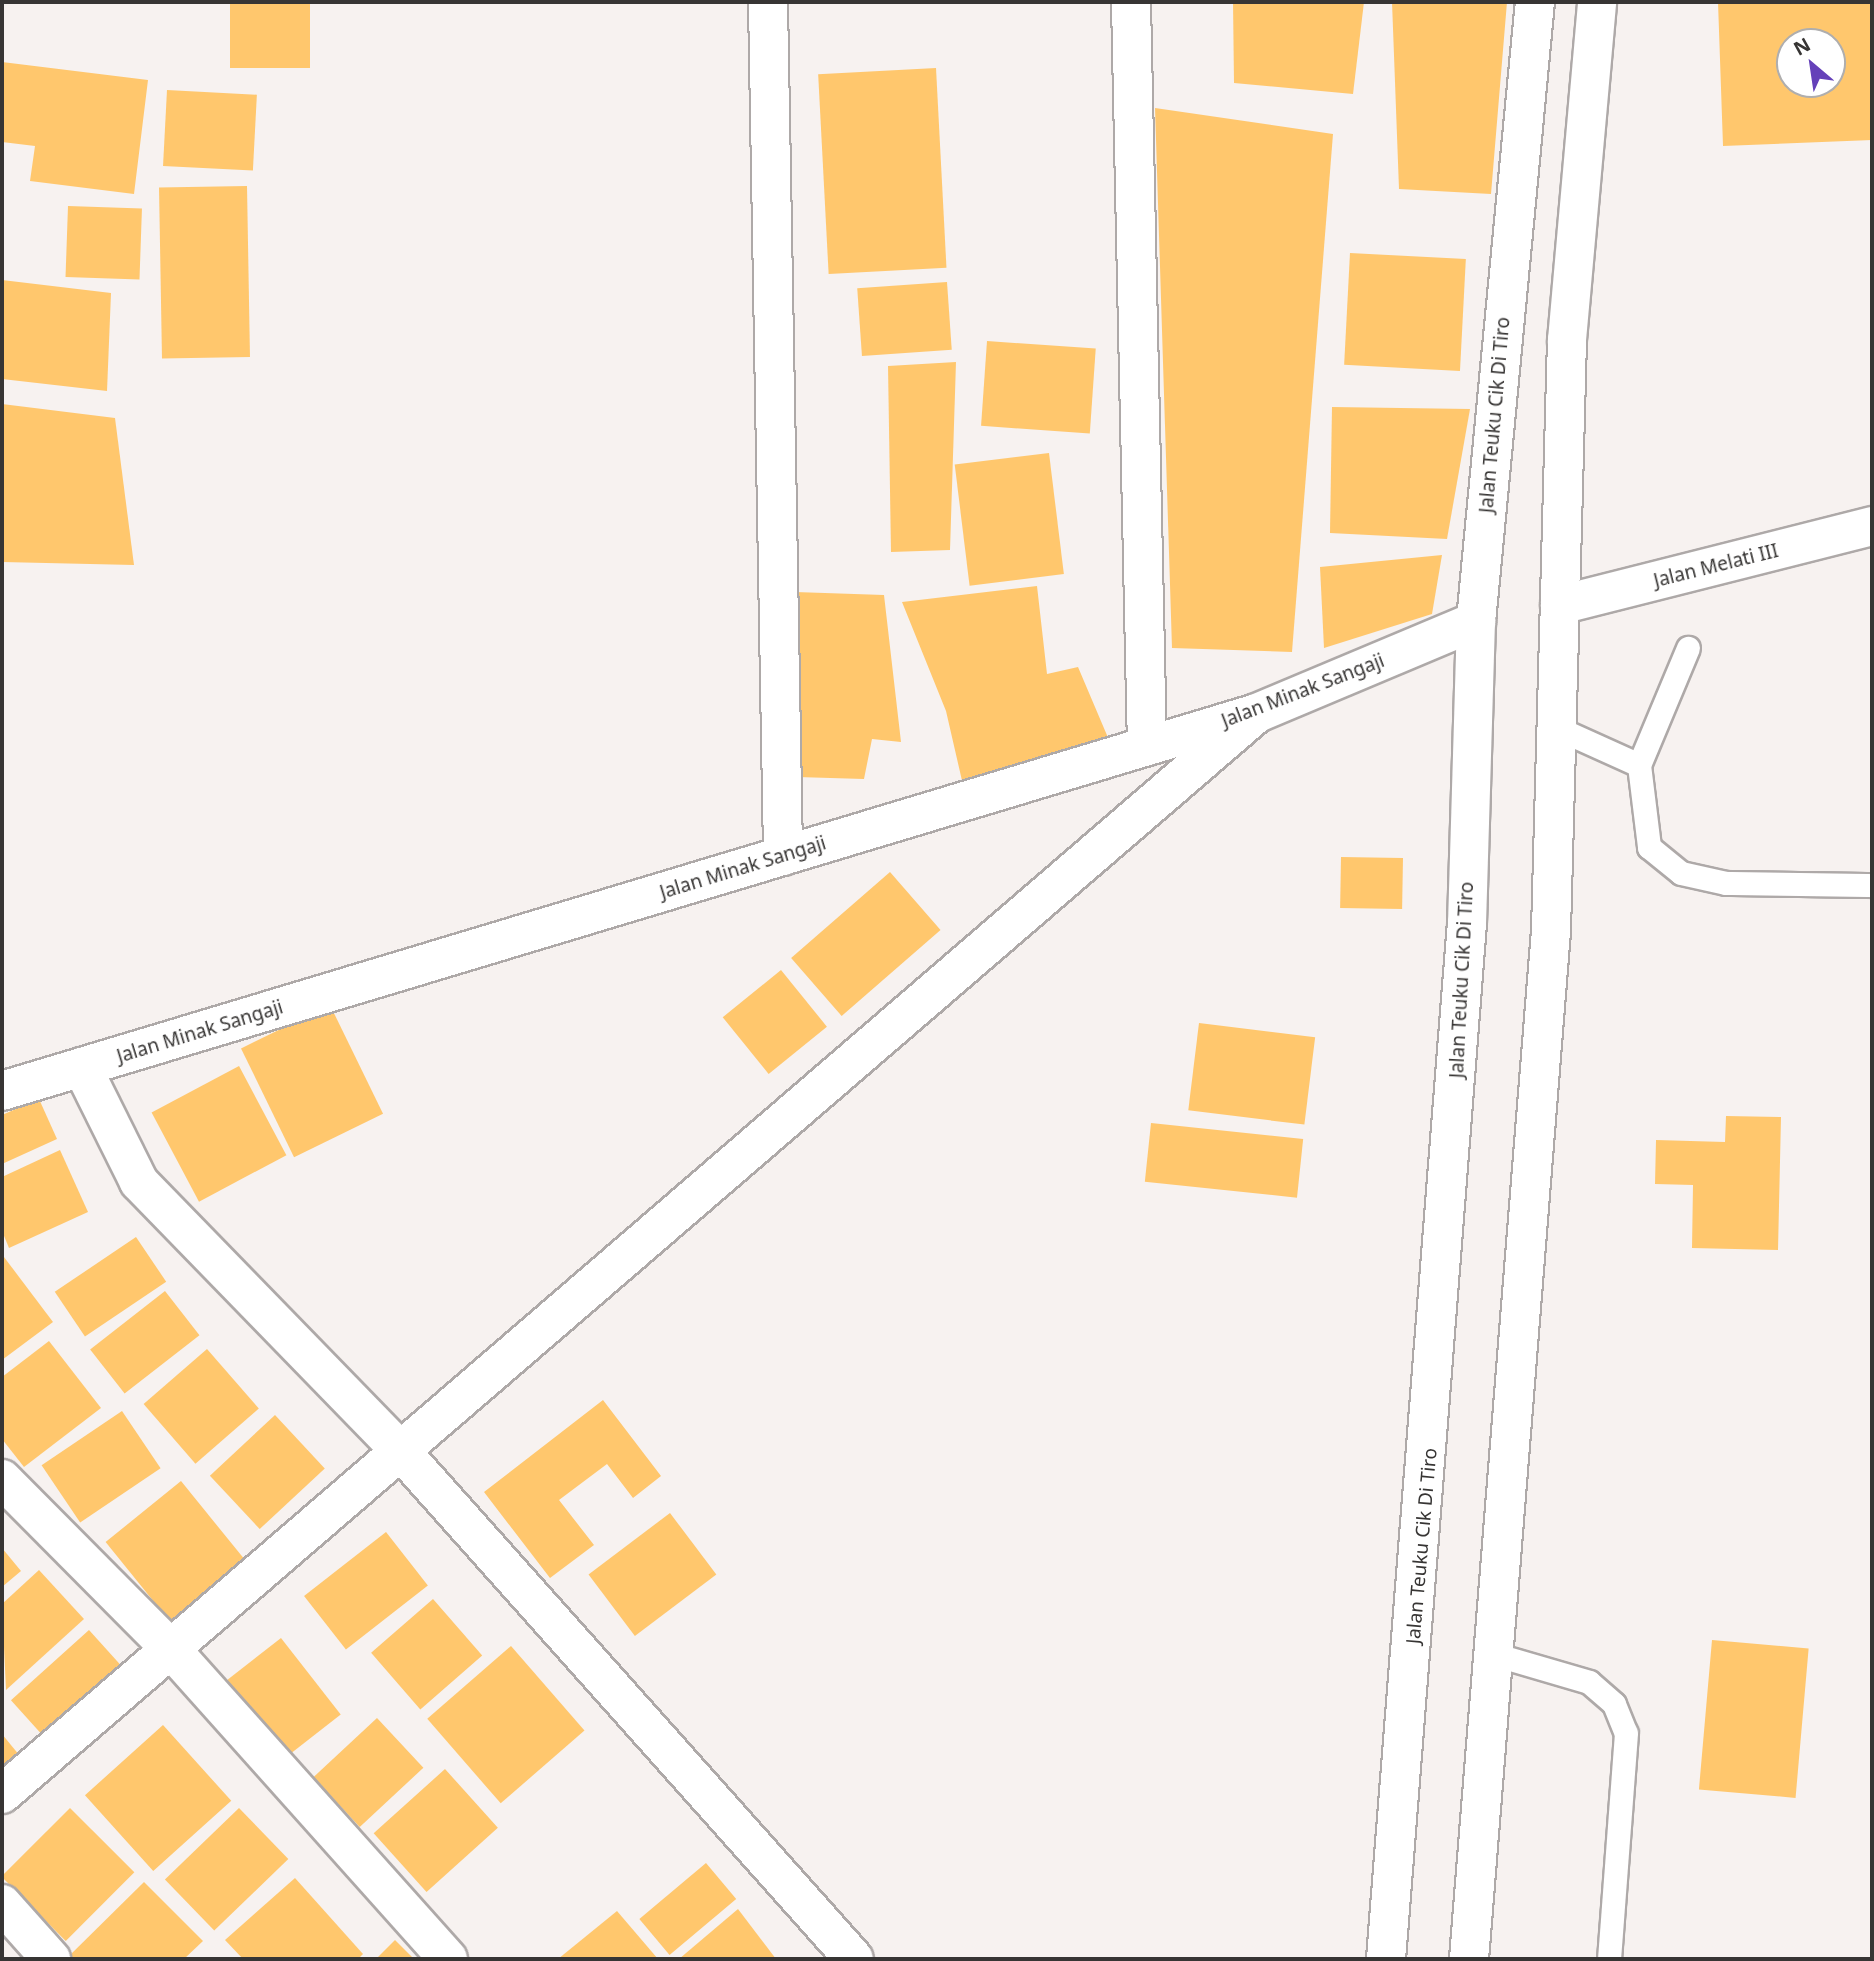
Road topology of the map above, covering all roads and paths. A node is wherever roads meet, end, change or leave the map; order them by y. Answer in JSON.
{"nodes":[{"id":1,"x":768,"y":2,"type":"edge"},
{"id":2,"x":1131,"y":2,"type":"edge"},
{"id":3,"x":1535,"y":2,"type":"edge"},
{"id":4,"x":1597,"y":2,"type":"edge"},
{"id":5,"x":1872,"y":526,"type":"edge"},
{"id":6,"x":1560,"y":605,"type":"junction"},
{"id":7,"x":1476,"y":621,"type":"junction"},
{"id":8,"x":1688,"y":649,"type":"dead end"},
{"id":9,"x":1257,"y":713,"type":"junction"},
{"id":10,"x":1557,"y":728,"type":"junction"},
{"id":11,"x":1147,"y":746,"type":"junction"},
{"id":12,"x":1639,"y":765,"type":"junction"},
{"id":13,"x":783,"y":856,"type":"junction"},
{"id":14,"x":1872,"y":885,"type":"edge"},
{"id":15,"x":82,"y":1067,"type":"junction"},
{"id":16,"x":2,"y":1091,"type":"edge"},
{"id":17,"x":399,"y":1449,"type":"junction"},
{"id":18,"x":2,"y":1479,"type":"edge"},
{"id":19,"x":170,"y":1648,"type":"junction"},
{"id":20,"x":1490,"y":1653,"type":"junction"},
{"id":21,"x":2,"y":1794,"type":"edge"},
{"id":22,"x":2,"y":1904,"type":"edge"},
{"id":23,"x":51,"y":1959,"type":"edge"},
{"id":24,"x":448,"y":1959,"type":"edge"},
{"id":25,"x":855,"y":1959,"type":"edge"},
{"id":26,"x":1386,"y":1959,"type":"edge"},
{"id":27,"x":1469,"y":1959,"type":"edge"},
{"id":28,"x":1609,"y":1959,"type":"edge"}],
"edges":[{"from":1,"to":13,"type":"street"},
{"from":2,"to":11,"type":"street"},
{"from":3,"to":7,"type":"street","name":"Jalan Teuku Cik Di Tiro"},
{"from":4,"to":6,"type":"street"},
{"from":5,"to":6,"type":"street","name":"Jalan Melati III"},
{"from":6,"to":10,"type":"street"},
{"from":7,"to":9,"type":"street","name":"Jalan Minak Sangaji"},
{"from":7,"to":26,"type":"street","name":"Jalan Teuku Cik Di Tiro"},
{"from":8,"to":12,"type":"lane"},
{"from":9,"to":11,"type":"street","name":"Jalan Minak Sangaji"},
{"from":9,"to":17,"type":"street"},
{"from":10,"to":12,"type":"lane"},
{"from":10,"to":20,"type":"street"},
{"from":11,"to":13,"type":"street","name":"Jalan Minak Sangaji"},
{"from":12,"to":14,"type":"lane"},
{"from":13,"to":15,"type":"street","name":"Jalan Minak Sangaji"},
{"from":15,"to":16,"type":"street","name":"Jalan Minak Sangaji"},
{"from":15,"to":17,"type":"street"},
{"from":17,"to":19,"type":"street"},
{"from":17,"to":25,"type":"street"},
{"from":18,"to":19,"type":"street"},
{"from":19,"to":21,"type":"street"},
{"from":19,"to":24,"type":"street"},
{"from":20,"to":27,"type":"street"},
{"from":20,"to":28,"type":"lane"},
{"from":22,"to":23,"type":"street"}]}
